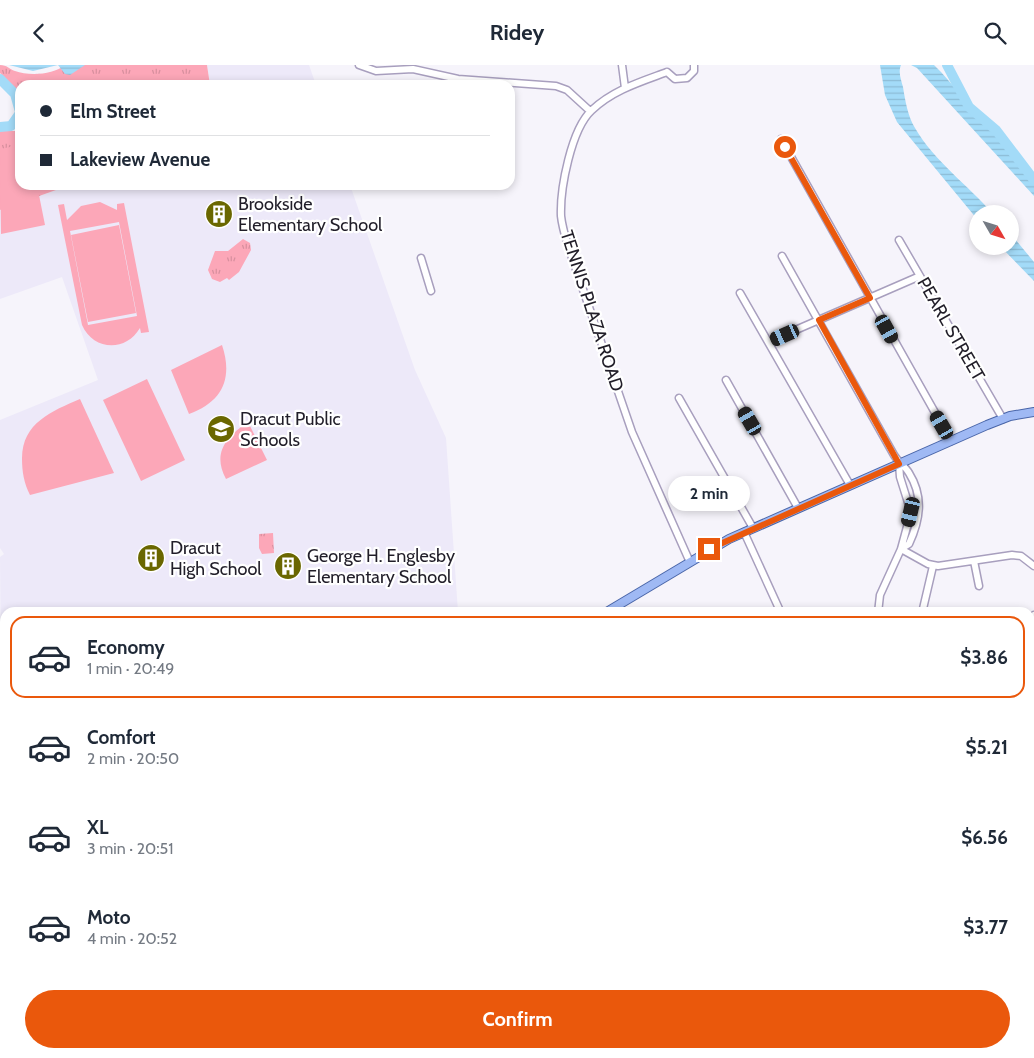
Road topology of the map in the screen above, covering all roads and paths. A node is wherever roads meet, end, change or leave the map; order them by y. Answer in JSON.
{"nodes":[{"id":1,"x":359,"y":65,"type":"edge"},
{"id":2,"x":622,"y":65,"type":"edge"},
{"id":3,"x":694,"y":65,"type":"edge"},
{"id":4,"x":668,"y":69,"type":"edge"},
{"id":5,"x":472,"y":80,"type":"edge"},
{"id":6,"x":515,"y":83,"type":"edge"},
{"id":7,"x":624,"y":88,"type":"junction"},
{"id":8,"x":590,"y":111,"type":"junction"},
{"id":9,"x":781,"y":139,"type":"dead end"},
{"id":10,"x":899,"y":240,"type":"dead end"},
{"id":11,"x":782,"y":255,"type":"dead end"},
{"id":12,"x":421,"y":258,"type":"dead end"},
{"id":13,"x":920,"y":276,"type":"junction"},
{"id":14,"x":431,"y":291,"type":"dead end"},
{"id":15,"x":740,"y":293,"type":"dead end"},
{"id":16,"x":870,"y":298,"type":"junction"},
{"id":17,"x":819,"y":320,"type":"junction"},
{"id":18,"x":768,"y":342,"type":"junction"},
{"id":19,"x":726,"y":380,"type":"dead end"},
{"id":20,"x":679,"y":398,"type":"dead end"},
{"id":21,"x":1034,"y":412,"type":"edge"},
{"id":22,"x":1002,"y":419,"type":"junction"},
{"id":23,"x":951,"y":441,"type":"junction"},
{"id":24,"x":899,"y":464,"type":"junction"},
{"id":25,"x":850,"y":485,"type":"junction"},
{"id":26,"x":798,"y":508,"type":"junction"},
{"id":27,"x":753,"y":528,"type":"junction"},
{"id":28,"x":744,"y":532,"type":"junction"},
{"id":29,"x":901,"y":549,"type":"junction"},
{"id":30,"x":689,"y":560,"type":"junction"},
{"id":31,"x":974,"y":561,"type":"junction"},
{"id":32,"x":934,"y":566,"type":"junction"},
{"id":33,"x":1034,"y":566,"type":"edge"},
{"id":34,"x":979,"y":586,"type":"dead end"},
{"id":35,"x":614,"y":607,"type":"edge"},
{"id":36,"x":778,"y":607,"type":"edge"},
{"id":37,"x":879,"y":607,"type":"edge"},
{"id":38,"x":924,"y":607,"type":"edge"}],
"edges":[{"from":1,"to":5,"type":"street"},
{"from":2,"to":7,"type":"street"},
{"from":3,"to":4,"type":"street","name":"TENNIS PLAZA ROAD"},
{"from":4,"to":7,"type":"street","name":"TENNIS PLAZA ROAD"},
{"from":6,"to":8,"type":"street"},
{"from":7,"to":8,"type":"street","name":"TENNIS PLAZA ROAD"},
{"from":8,"to":30,"type":"street","name":"TENNIS PLAZA ROAD"},
{"from":9,"to":16,"type":"street"},
{"from":10,"to":13,"type":"street","name":"PEARL STREET"},
{"from":11,"to":17,"type":"street"},
{"from":12,"to":14,"type":"street"},
{"from":13,"to":16,"type":"street"},
{"from":13,"to":22,"type":"street","name":"PEARL STREET"},
{"from":15,"to":18,"type":"street"},
{"from":16,"to":17,"type":"street"},
{"from":16,"to":23,"type":"street"},
{"from":17,"to":18,"type":"street"},
{"from":17,"to":24,"type":"street"},
{"from":18,"to":25,"type":"street"},
{"from":19,"to":26,"type":"street"},
{"from":20,"to":27,"type":"street"},
{"from":21,"to":22,"type":"main road"},
{"from":22,"to":23,"type":"main road"},
{"from":23,"to":24,"type":"main road"},
{"from":24,"to":25,"type":"main road"},
{"from":24,"to":29,"type":"street"},
{"from":24,"to":29,"type":"street"},
{"from":25,"to":26,"type":"main road"},
{"from":26,"to":27,"type":"main road"},
{"from":27,"to":28,"type":"main road"},
{"from":28,"to":30,"type":"main road"},
{"from":28,"to":36,"type":"street"},
{"from":29,"to":32,"type":"street"},
{"from":29,"to":37,"type":"street"},
{"from":30,"to":35,"type":"main road"},
{"from":31,"to":32,"type":"street"},
{"from":31,"to":33,"type":"street"},
{"from":31,"to":34,"type":"street"},
{"from":32,"to":38,"type":"street"}]}
